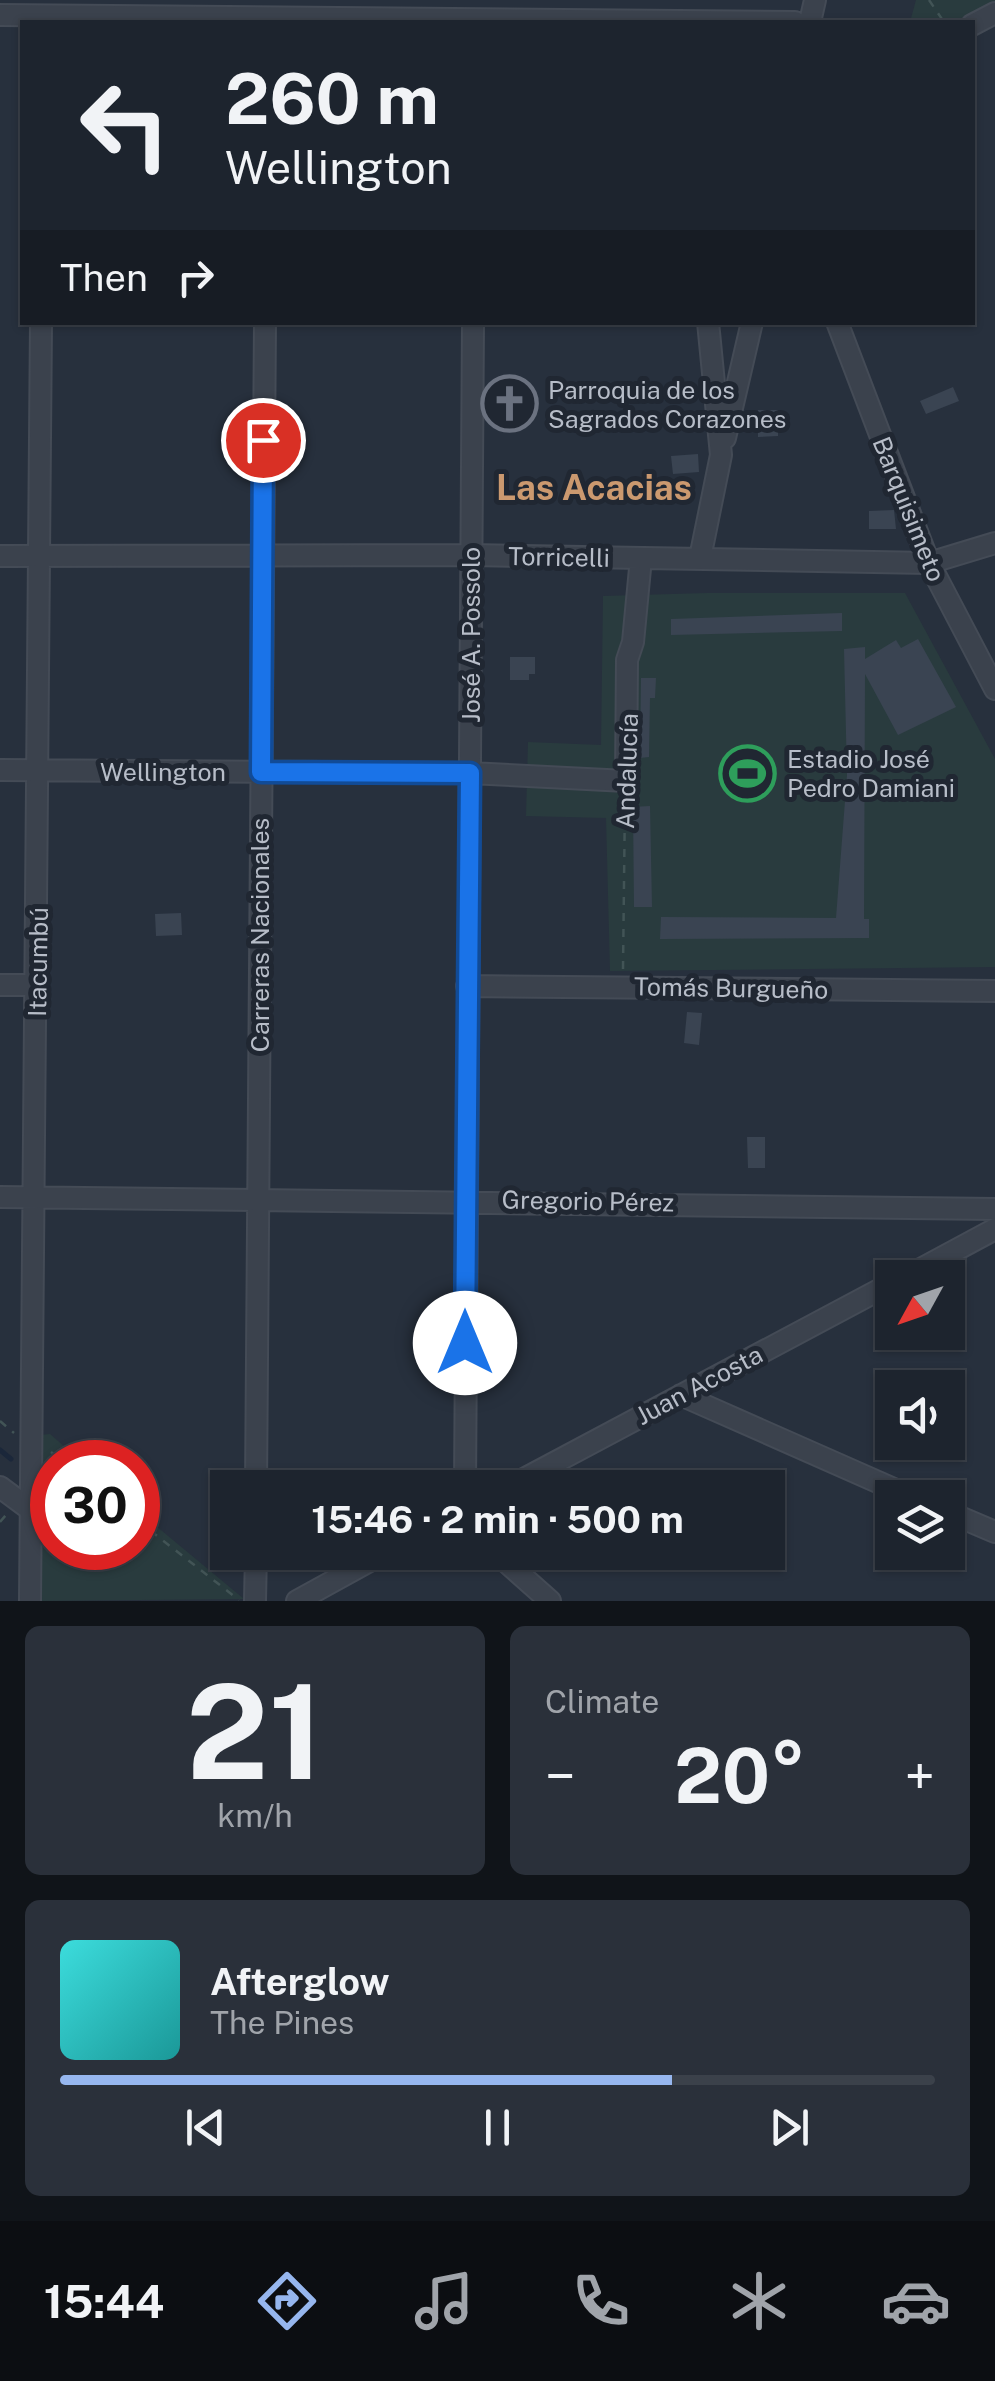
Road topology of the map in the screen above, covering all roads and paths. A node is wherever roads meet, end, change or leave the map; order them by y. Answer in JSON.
{"nodes":[{"id":1,"x":42,"y":13,"type":"edge"},
{"id":2,"x":271,"y":14,"type":"edge"},
{"id":3,"x":475,"y":14,"type":"edge"},
{"id":4,"x":0,"y":16,"type":"edge"},
{"id":5,"x":634,"y":20,"type":"edge"},
{"id":6,"x":42,"y":325,"type":"edge"},
{"id":7,"x":266,"y":325,"type":"edge"},
{"id":8,"x":473,"y":325,"type":"edge"},
{"id":9,"x":838,"y":325,"type":"edge"},
{"id":10,"x":709,"y":332,"type":"edge"},
{"id":11,"x":750,"y":333,"type":"edge"},
{"id":12,"x":720,"y":455,"type":"junction"},
{"id":13,"x":995,"y":543,"type":"edge"},
{"id":14,"x":472,"y":555,"type":"junction"},
{"id":15,"x":0,"y":556,"type":"edge"},
{"id":16,"x":42,"y":556,"type":"junction"},
{"id":17,"x":261,"y":557,"type":"junction"},
{"id":18,"x":641,"y":558,"type":"junction"},
{"id":19,"x":700,"y":558,"type":"junction"},
{"id":20,"x":929,"y":562,"type":"junction"},
{"id":21,"x":995,"y":689,"type":"edge"},
{"id":22,"x":0,"y":770,"type":"edge"},
{"id":23,"x":40,"y":771,"type":"junction"},
{"id":24,"x":261,"y":772,"type":"junction"},
{"id":25,"x":470,"y":773,"type":"junction"},
{"id":26,"x":626,"y":781,"type":"junction"},
{"id":27,"x":0,"y":985,"type":"edge"},
{"id":28,"x":38,"y":986,"type":"junction"},
{"id":29,"x":467,"y":986,"type":"junction"},
{"id":30,"x":622,"y":987,"type":"junction"},
{"id":31,"x":995,"y":991,"type":"edge"},
{"id":32,"x":0,"y":1198,"type":"edge"},
{"id":33,"x":34,"y":1198,"type":"junction"},
{"id":34,"x":466,"y":1199,"type":"junction"},
{"id":35,"x":258,"y":1202,"type":"junction"},
{"id":36,"x":995,"y":1209,"type":"edge"},
{"id":37,"x":995,"y":1230,"type":"edge"},
{"id":38,"x":938,"y":1260,"type":"edge"},
{"id":39,"x":875,"y":1292,"type":"edge"},
{"id":40,"x":681,"y":1394,"type":"junction"},
{"id":41,"x":32,"y":1440,"type":"edge"},
{"id":42,"x":256,"y":1470,"type":"edge"},
{"id":43,"x":464,"y":1470,"type":"edge"},
{"id":44,"x":540,"y":1470,"type":"edge"},
{"id":45,"x":875,"y":1481,"type":"edge"},
{"id":46,"x":0,"y":1486,"type":"edge"},
{"id":47,"x":30,"y":1509,"type":"edge"},
{"id":48,"x":965,"y":1519,"type":"edge"},
{"id":49,"x":995,"y":1532,"type":"edge"},
{"id":50,"x":160,"y":1538,"type":"edge"},
{"id":51,"x":30,"y":1570,"type":"edge"},
{"id":52,"x":256,"y":1570,"type":"edge"},
{"id":53,"x":353,"y":1570,"type":"edge"},
{"id":54,"x":515,"y":1570,"type":"edge"},
{"id":55,"x":30,"y":1601,"type":"edge"},
{"id":56,"x":240,"y":1601,"type":"edge"},
{"id":57,"x":255,"y":1601,"type":"edge"},
{"id":58,"x":296,"y":1601,"type":"edge"},
{"id":59,"x":550,"y":1601,"type":"edge"}],
"edges":[{"from":1,"to":2,"type":"street"},
{"from":1,"to":4,"type":"street"},
{"from":2,"to":3,"type":"street"},
{"from":3,"to":5,"type":"street"},
{"from":6,"to":16,"type":"street","name":"Itacumbú"},
{"from":7,"to":17,"type":"street","name":"Carreras Nacionales"},
{"from":8,"to":14,"type":"street","name":"José A. Possolo"},
{"from":9,"to":20,"type":"street","name":"Barquisimeto"},
{"from":10,"to":11,"type":"street"},
{"from":10,"to":12,"type":"street"},
{"from":11,"to":12,"type":"street"},
{"from":12,"to":19,"type":"street"},
{"from":13,"to":20,"type":"street","name":"Torricelli"},
{"from":14,"to":17,"type":"street","name":"Torricelli"},
{"from":14,"to":18,"type":"street","name":"Torricelli"},
{"from":14,"to":25,"type":"street","name":"José A. Possolo"},
{"from":15,"to":16,"type":"street","name":"Torricelli"},
{"from":16,"to":17,"type":"street","name":"Torricelli"},
{"from":16,"to":23,"type":"street","name":"Itacumbú"},
{"from":17,"to":24,"type":"street","name":"Carreras Nacionales"},
{"from":18,"to":19,"type":"street","name":"Torricelli"},
{"from":18,"to":26,"type":"street","name":"Andalucía"},
{"from":19,"to":20,"type":"street","name":"Torricelli"},
{"from":20,"to":21,"type":"street","name":"Barquisimeto"},
{"from":22,"to":23,"type":"street","name":"Wellington"},
{"from":23,"to":24,"type":"street","name":"Wellington"},
{"from":23,"to":28,"type":"street","name":"Itacumbú"},
{"from":24,"to":25,"type":"street","name":"Wellington"},
{"from":24,"to":35,"type":"street","name":"Carreras Nacionales"},
{"from":25,"to":26,"type":"street","name":"Wellington"},
{"from":25,"to":29,"type":"street","name":"José A. Possolo"},
{"from":26,"to":30,"type":"path","name":"Andalucía"},
{"from":27,"to":28,"type":"street"},
{"from":28,"to":33,"type":"street","name":"Itacumbú"},
{"from":29,"to":30,"type":"street","name":"Tomás Burgueño"},
{"from":29,"to":34,"type":"street","name":"José A. Possolo"},
{"from":30,"to":31,"type":"street","name":"Tomás Burgueño"},
{"from":32,"to":33,"type":"street","name":"Gregorio Pérez"},
{"from":33,"to":35,"type":"street","name":"Gregorio Pérez"},
{"from":33,"to":41,"type":"street","name":"Itacumbú"},
{"from":34,"to":35,"type":"street","name":"Gregorio Pérez"},
{"from":34,"to":36,"type":"street","name":"Gregorio Pérez"},
{"from":34,"to":43,"type":"street","name":"José A. Possolo"},
{"from":35,"to":42,"type":"street","name":"Carreras Nacionales"},
{"from":37,"to":38,"type":"street"},
{"from":39,"to":40,"type":"street","name":"Juan Acosta"},
{"from":40,"to":44,"type":"street","name":"Juan Acosta"},
{"from":40,"to":45,"type":"street"},
{"from":46,"to":47,"type":"street"},
{"from":48,"to":49,"type":"street"},
{"from":50,"to":56,"type":"path"},
{"from":51,"to":55,"type":"street","name":"Itacumbú"},
{"from":52,"to":57,"type":"street"},
{"from":53,"to":58,"type":"street"},
{"from":54,"to":59,"type":"street"}]}
